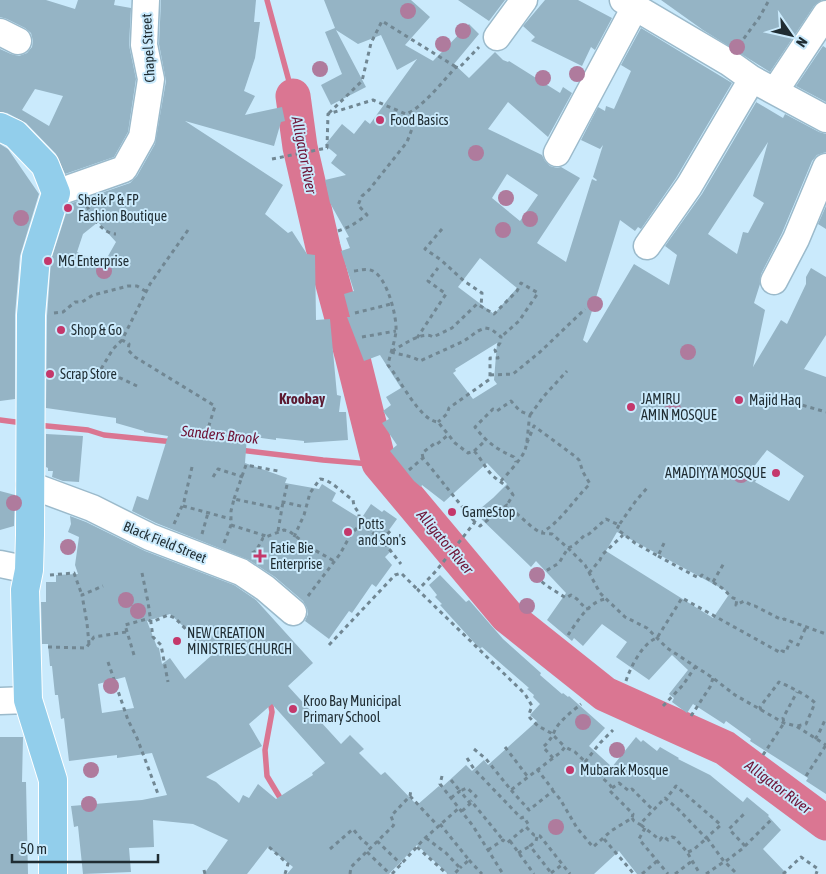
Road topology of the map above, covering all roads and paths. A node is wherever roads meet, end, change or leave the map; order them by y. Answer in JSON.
{"nodes":[{"id":1,"x":146,"y":0,"type":"edge"},
{"id":2,"x":524,"y":0,"type":"edge"},
{"id":3,"x":769,"y":0,"type":"edge"},
{"id":4,"x":629,"y":4,"type":"edge"},
{"id":5,"x":826,"y":14,"type":"edge"},
{"id":6,"x":496,"y":37,"type":"joint"},
{"id":7,"x":728,"y":62,"type":"junction"},
{"id":8,"x":456,"y":68,"type":"junction"},
{"id":9,"x":752,"y":79,"type":"junction"},
{"id":10,"x":775,"y":91,"type":"junction"},
{"id":11,"x":412,"y":112,"type":"junction"},
{"id":12,"x":328,"y":114,"type":"junction"},
{"id":13,"x":826,"y":119,"type":"edge"},
{"id":14,"x":0,"y":127,"type":"edge"},
{"id":15,"x":557,"y":153,"type":"dead end"},
{"id":16,"x":272,"y":159,"type":"dead end"},
{"id":17,"x":826,"y":167,"type":"edge"},
{"id":18,"x":56,"y":193,"type":"junction"},
{"id":19,"x":87,"y":203,"type":"dead end"},
{"id":20,"x":442,"y":229,"type":"dead end"},
{"id":21,"x":188,"y":230,"type":"dead end"},
{"id":22,"x":338,"y":231,"type":"dead end"},
{"id":23,"x":116,"y":234,"type":"dead end"},
{"id":24,"x":647,"y":246,"type":"dead end"},
{"id":25,"x":438,"y":268,"type":"dead end"},
{"id":26,"x":354,"y":272,"type":"dead end"},
{"id":27,"x":774,"y":281,"type":"dead end"},
{"id":28,"x":147,"y":292,"type":"junction"},
{"id":29,"x":392,"y":304,"type":"junction"},
{"id":30,"x":481,"y":306,"type":"junction"},
{"id":31,"x":584,"y":309,"type":"dead end"},
{"id":32,"x":355,"y":313,"type":"dead end"},
{"id":33,"x":31,"y":315,"type":"junction"},
{"id":34,"x":396,"y":331,"type":"junction"},
{"id":35,"x":362,"y":336,"type":"dead end"},
{"id":36,"x":501,"y":337,"type":"junction"},
{"id":37,"x":416,"y":338,"type":"junction"},
{"id":38,"x":122,"y":340,"type":"junction"},
{"id":39,"x":391,"y":352,"type":"junction"},
{"id":40,"x":567,"y":371,"type":"dead end"},
{"id":41,"x":489,"y":375,"type":"junction"},
{"id":42,"x":137,"y":386,"type":"dead end"},
{"id":43,"x":795,"y":403,"type":"dead end"},
{"id":44,"x":826,"y":412,"type":"edge"},
{"id":45,"x":530,"y":415,"type":"junction"},
{"id":46,"x":438,"y":422,"type":"junction"},
{"id":47,"x":207,"y":432,"type":"dead end"},
{"id":48,"x":448,"y":435,"type":"junction"},
{"id":49,"x":484,"y":440,"type":"junction"},
{"id":50,"x":525,"y":448,"type":"junction"},
{"id":51,"x":474,"y":451,"type":"junction"},
{"id":52,"x":423,"y":458,"type":"junction"},
{"id":53,"x":516,"y":462,"type":"junction"},
{"id":54,"x":192,"y":467,"type":"dead end"},
{"id":55,"x":409,"y":470,"type":"dead end"},
{"id":56,"x":278,"y":471,"type":"dead end"},
{"id":57,"x":213,"y":477,"type":"dead end"},
{"id":58,"x":243,"y":477,"type":"junction"},
{"id":59,"x":501,"y":481,"type":"junction"},
{"id":60,"x":287,"y":484,"type":"dead end"},
{"id":61,"x":30,"y":485,"type":"junction"},
{"id":62,"x":647,"y":488,"type":"dead end"},
{"id":63,"x":234,"y":499,"type":"junction"},
{"id":64,"x":283,"y":502,"type":"junction"},
{"id":65,"x":507,"y":505,"type":"junction"},
{"id":66,"x":305,"y":507,"type":"junction"},
{"id":67,"x":281,"y":509,"type":"junction"},
{"id":68,"x":231,"y":519,"type":"junction"},
{"id":69,"x":475,"y":522,"type":"junction"},
{"id":70,"x":361,"y":524,"type":"junction"},
{"id":71,"x":620,"y":524,"type":"junction"},
{"id":72,"x":392,"y":529,"type":"dead end"},
{"id":73,"x":278,"y":532,"type":"junction"},
{"id":74,"x":541,"y":533,"type":"junction"},
{"id":75,"x":623,"y":534,"type":"junction"},
{"id":76,"x":266,"y":536,"type":"junction"},
{"id":77,"x":294,"y":537,"type":"junction"},
{"id":78,"x":382,"y":540,"type":"junction"},
{"id":79,"x":665,"y":540,"type":"dead end"},
{"id":80,"x":568,"y":548,"type":"junction"},
{"id":81,"x":658,"y":556,"type":"junction"},
{"id":82,"x":334,"y":561,"type":"junction"},
{"id":83,"x":724,"y":563,"type":"dead end"},
{"id":84,"x":0,"y":564,"type":"edge"},
{"id":85,"x":401,"y":564,"type":"dead end"},
{"id":86,"x":241,"y":572,"type":"junction"},
{"id":87,"x":28,"y":573,"type":"junction"},
{"id":88,"x":142,"y":573,"type":"dead end"},
{"id":89,"x":589,"y":573,"type":"junction"},
{"id":90,"x":714,"y":582,"type":"junction"},
{"id":91,"x":103,"y":586,"type":"dead end"},
{"id":92,"x":418,"y":590,"type":"junction"},
{"id":93,"x":82,"y":595,"type":"junction"},
{"id":94,"x":607,"y":599,"type":"junction"},
{"id":95,"x":590,"y":608,"type":"junction"},
{"id":96,"x":293,"y":612,"type":"joint"},
{"id":97,"x":152,"y":622,"type":"junction"},
{"id":98,"x":806,"y":627,"type":"junction"},
{"id":99,"x":126,"y":632,"type":"junction"},
{"id":100,"x":826,"y":634,"type":"edge"},
{"id":101,"x":568,"y":635,"type":"dead end"},
{"id":102,"x":657,"y":638,"type":"junction"},
{"id":103,"x":329,"y":644,"type":"dead end"},
{"id":104,"x":89,"y":645,"type":"junction"},
{"id":105,"x":204,"y":648,"type":"dead end"},
{"id":106,"x":27,"y":649,"type":"junction"},
{"id":107,"x":134,"y":656,"type":"dead end"},
{"id":108,"x":108,"y":662,"type":"dead end"},
{"id":109,"x":695,"y":667,"type":"junction"},
{"id":110,"x":713,"y":678,"type":"junction"},
{"id":111,"x":626,"y":681,"type":"dead end"},
{"id":112,"x":168,"y":682,"type":"dead end"},
{"id":113,"x":797,"y":692,"type":"junction"},
{"id":114,"x":28,"y":700,"type":"junction"},
{"id":115,"x":0,"y":701,"type":"edge"},
{"id":116,"x":581,"y":704,"type":"dead end"},
{"id":117,"x":663,"y":706,"type":"dead end"},
{"id":118,"x":762,"y":711,"type":"junction"},
{"id":119,"x":691,"y":716,"type":"dead end"},
{"id":120,"x":826,"y":718,"type":"edge"},
{"id":121,"x":784,"y":723,"type":"junction"},
{"id":122,"x":796,"y":726,"type":"junction"},
{"id":123,"x":613,"y":730,"type":"dead end"},
{"id":124,"x":554,"y":735,"type":"junction"},
{"id":125,"x":815,"y":739,"type":"junction"},
{"id":126,"x":826,"y":745,"type":"edge"},
{"id":127,"x":505,"y":747,"type":"dead end"},
{"id":128,"x":565,"y":747,"type":"junction"},
{"id":129,"x":474,"y":749,"type":"dead end"},
{"id":130,"x":763,"y":755,"type":"dead end"},
{"id":131,"x":467,"y":758,"type":"dead end"},
{"id":132,"x":554,"y":758,"type":"junction"},
{"id":133,"x":584,"y":762,"type":"junction"},
{"id":134,"x":537,"y":769,"type":"junction"},
{"id":135,"x":442,"y":776,"type":"dead end"},
{"id":136,"x":806,"y":776,"type":"dead end"},
{"id":137,"x":528,"y":777,"type":"junction"},
{"id":138,"x":451,"y":780,"type":"dead end"},
{"id":139,"x":612,"y":788,"type":"junction"},
{"id":140,"x":411,"y":789,"type":"dead end"},
{"id":141,"x":511,"y":790,"type":"junction"},
{"id":142,"x":460,"y":791,"type":"junction"},
{"id":143,"x":552,"y":791,"type":"junction"},
{"id":144,"x":158,"y":794,"type":"dead end"},
{"id":145,"x":410,"y":796,"type":"junction"},
{"id":146,"x":451,"y":798,"type":"junction"},
{"id":147,"x":666,"y":799,"type":"junction"},
{"id":148,"x":471,"y":802,"type":"junction"},
{"id":149,"x":460,"y":810,"type":"junction"},
{"id":150,"x":653,"y":810,"type":"junction"},
{"id":151,"x":746,"y":812,"type":"dead end"},
{"id":152,"x":632,"y":818,"type":"junction"},
{"id":153,"x":772,"y":819,"type":"dead end"},
{"id":154,"x":439,"y":825,"type":"junction"},
{"id":155,"x":641,"y":825,"type":"junction"},
{"id":156,"x":526,"y":827,"type":"junction"},
{"id":157,"x":645,"y":828,"type":"junction"},
{"id":158,"x":537,"y":837,"type":"junction"},
{"id":159,"x":426,"y":838,"type":"junction"},
{"id":160,"x":707,"y":838,"type":"junction"},
{"id":161,"x":604,"y":839,"type":"junction"},
{"id":162,"x":503,"y":840,"type":"junction"},
{"id":163,"x":377,"y":841,"type":"junction"},
{"id":164,"x":510,"y":841,"type":"junction"},
{"id":165,"x":372,"y":846,"type":"junction"},
{"id":166,"x":530,"y":846,"type":"junction"},
{"id":167,"x":745,"y":846,"type":"junction"},
{"id":168,"x":269,"y":847,"type":"dead end"},
{"id":169,"x":417,"y":848,"type":"junction"},
{"id":170,"x":330,"y":849,"type":"dead end"},
{"id":171,"x":488,"y":850,"type":"junction"},
{"id":172,"x":367,"y":852,"type":"junction"},
{"id":173,"x":687,"y":852,"type":"junction"},
{"id":174,"x":518,"y":853,"type":"junction"},
{"id":175,"x":469,"y":860,"type":"junction"},
{"id":176,"x":657,"y":861,"type":"junction"},
{"id":177,"x":692,"y":861,"type":"junction"},
{"id":178,"x":726,"y":861,"type":"junction"},
{"id":179,"x":401,"y":864,"type":"junction"},
{"id":180,"x":563,"y":864,"type":"junction"},
{"id":181,"x":460,"y":868,"type":"junction"},
{"id":182,"x":53,"y":874,"type":"edge"},
{"id":183,"x":286,"y":874,"type":"edge"},
{"id":184,"x":350,"y":874,"type":"edge"},
{"id":185,"x":391,"y":874,"type":"edge"},
{"id":186,"x":447,"y":874,"type":"edge"},
{"id":187,"x":454,"y":874,"type":"edge"},
{"id":188,"x":482,"y":874,"type":"edge"},
{"id":189,"x":503,"y":874,"type":"edge"},
{"id":190,"x":534,"y":874,"type":"edge"},
{"id":191,"x":552,"y":874,"type":"edge"},
{"id":192,"x":570,"y":874,"type":"edge"},
{"id":193,"x":634,"y":874,"type":"edge"},
{"id":194,"x":642,"y":874,"type":"edge"},
{"id":195,"x":668,"y":874,"type":"edge"},
{"id":196,"x":675,"y":874,"type":"edge"},
{"id":197,"x":700,"y":874,"type":"edge"},
{"id":198,"x":706,"y":874,"type":"edge"},
{"id":199,"x":737,"y":874,"type":"edge"},
{"id":200,"x":783,"y":874,"type":"edge"},
{"id":201,"x":816,"y":874,"type":"edge"}],
"edges":[{"from":1,"to":18,"type":"street","name":"Chapel Street"},
{"from":2,"to":6,"type":"street"},
{"from":3,"to":7,"type":"path"},
{"from":4,"to":7,"type":"street"},
{"from":4,"to":15,"type":"street"},
{"from":5,"to":10,"type":"street"},
{"from":6,"to":8,"type":"path"},
{"from":7,"to":9,"type":"street"},
{"from":8,"to":11,"type":"path"},
{"from":8,"to":12,"type":"path"},
{"from":9,"to":10,"type":"street"},
{"from":9,"to":24,"type":"street"},
{"from":10,"to":13,"type":"street"},
{"from":11,"to":12,"type":"path"},
{"from":11,"to":22,"type":"path"},
{"from":12,"to":16,"type":"path"},
{"from":14,"to":18,"type":"main road"},
{"from":17,"to":27,"type":"street"},
{"from":18,"to":33,"type":"main road"},
{"from":19,"to":23,"type":"path"},
{"from":20,"to":30,"type":"path"},
{"from":21,"to":28,"type":"path"},
{"from":25,"to":37,"type":"path"},
{"from":26,"to":29,"type":"path"},
{"from":28,"to":33,"type":"path"},
{"from":28,"to":38,"type":"path"},
{"from":29,"to":32,"type":"path"},
{"from":29,"to":34,"type":"path"},
{"from":30,"to":36,"type":"path"},
{"from":30,"to":37,"type":"path"},
{"from":31,"to":41,"type":"path"},
{"from":33,"to":61,"type":"main road"},
{"from":34,"to":35,"type":"path"},
{"from":34,"to":39,"type":"path"},
{"from":36,"to":39,"type":"path"},
{"from":36,"to":41,"type":"path"},
{"from":37,"to":39,"type":"path"},
{"from":38,"to":42,"type":"path"},
{"from":38,"to":47,"type":"path"},
{"from":39,"to":46,"type":"path"},
{"from":40,"to":45,"type":"path"},
{"from":41,"to":46,"type":"path"},
{"from":43,"to":44,"type":"path"},
{"from":45,"to":49,"type":"path"},
{"from":45,"to":50,"type":"path"},
{"from":46,"to":48,"type":"path"},
{"from":48,"to":51,"type":"path"},
{"from":48,"to":52,"type":"path"},
{"from":49,"to":51,"type":"path"},
{"from":49,"to":53,"type":"path"},
{"from":50,"to":53,"type":"path"},
{"from":50,"to":74,"type":"path"},
{"from":51,"to":59,"type":"path"},
{"from":52,"to":55,"type":"path"},
{"from":52,"to":69,"type":"path"},
{"from":53,"to":59,"type":"path"},
{"from":54,"to":68,"type":"path"},
{"from":56,"to":58,"type":"path"},
{"from":57,"to":58,"type":"path"},
{"from":58,"to":63,"type":"path"},
{"from":59,"to":65,"type":"path"},
{"from":60,"to":64,"type":"path"},
{"from":61,"to":86,"type":"street","name":"Black Field Street"},
{"from":61,"to":87,"type":"main road"},
{"from":62,"to":71,"type":"path"},
{"from":63,"to":67,"type":"path"},
{"from":63,"to":68,"type":"path"},
{"from":64,"to":66,"type":"path"},
{"from":64,"to":67,"type":"path"},
{"from":65,"to":69,"type":"path"},
{"from":65,"to":74,"type":"path"},
{"from":66,"to":70,"type":"path"},
{"from":66,"to":77,"type":"path"},
{"from":67,"to":73,"type":"path"},
{"from":68,"to":76,"type":"path"},
{"from":69,"to":92,"type":"path"},
{"from":70,"to":78,"type":"path"},
{"from":70,"to":82,"type":"path"},
{"from":71,"to":75,"type":"path"},
{"from":71,"to":80,"type":"path"},
{"from":72,"to":78,"type":"path"},
{"from":73,"to":76,"type":"path"},
{"from":73,"to":77,"type":"path"},
{"from":74,"to":80,"type":"path"},
{"from":75,"to":81,"type":"path"},
{"from":75,"to":89,"type":"path"},
{"from":76,"to":86,"type":"path"},
{"from":77,"to":82,"type":"path"},
{"from":78,"to":85,"type":"path"},
{"from":79,"to":81,"type":"path"},
{"from":80,"to":89,"type":"path"},
{"from":80,"to":95,"type":"path"},
{"from":81,"to":90,"type":"path"},
{"from":82,"to":96,"type":"path"},
{"from":83,"to":90,"type":"path"},
{"from":84,"to":87,"type":"street"},
{"from":86,"to":96,"type":"street","name":"Black Field Street"},
{"from":87,"to":93,"type":"path"},
{"from":87,"to":106,"type":"main road"},
{"from":88,"to":97,"type":"path"},
{"from":89,"to":94,"type":"path"},
{"from":90,"to":98,"type":"path"},
{"from":91,"to":93,"type":"path"},
{"from":92,"to":103,"type":"path"},
{"from":92,"to":124,"type":"path"},
{"from":93,"to":104,"type":"path"},
{"from":94,"to":95,"type":"path"},
{"from":94,"to":102,"type":"path"},
{"from":95,"to":101,"type":"path"},
{"from":97,"to":99,"type":"path"},
{"from":97,"to":105,"type":"path"},
{"from":97,"to":112,"type":"path"},
{"from":98,"to":100,"type":"path"},
{"from":98,"to":102,"type":"path"},
{"from":99,"to":104,"type":"path"},
{"from":99,"to":107,"type":"path"},
{"from":102,"to":109,"type":"path"},
{"from":102,"to":111,"type":"path"},
{"from":104,"to":106,"type":"path"},
{"from":106,"to":114,"type":"main road"},
{"from":108,"to":144,"type":"path"},
{"from":109,"to":110,"type":"path"},
{"from":109,"to":117,"type":"path"},
{"from":110,"to":118,"type":"path"},
{"from":110,"to":119,"type":"path"},
{"from":113,"to":118,"type":"path"},
{"from":113,"to":121,"type":"path"},
{"from":113,"to":122,"type":"path"},
{"from":114,"to":115,"type":"street"},
{"from":114,"to":182,"type":"main road"},
{"from":116,"to":124,"type":"path"},
{"from":118,"to":121,"type":"path"},
{"from":120,"to":125,"type":"path"},
{"from":121,"to":122,"type":"path"},
{"from":121,"to":130,"type":"path"},
{"from":122,"to":125,"type":"path"},
{"from":123,"to":133,"type":"path"},
{"from":124,"to":128,"type":"path"},
{"from":124,"to":132,"type":"path"},
{"from":125,"to":126,"type":"path"},
{"from":126,"to":136,"type":"path"},
{"from":127,"to":137,"type":"path"},
{"from":128,"to":132,"type":"path"},
{"from":128,"to":133,"type":"path"},
{"from":129,"to":141,"type":"path"},
{"from":131,"to":156,"type":"path"},
{"from":132,"to":134,"type":"path"},
{"from":133,"to":139,"type":"path"},
{"from":134,"to":137,"type":"path"},
{"from":134,"to":143,"type":"path"},
{"from":135,"to":146,"type":"path"},
{"from":137,"to":141,"type":"path"},
{"from":138,"to":142,"type":"path"},
{"from":139,"to":150,"type":"path"},
{"from":139,"to":152,"type":"path"},
{"from":140,"to":145,"type":"path"},
{"from":141,"to":143,"type":"path"},
{"from":142,"to":146,"type":"path"},
{"from":142,"to":148,"type":"path"},
{"from":142,"to":148,"type":"path"},
{"from":143,"to":161,"type":"path"},
{"from":145,"to":154,"type":"path"},
{"from":145,"to":163,"type":"path"},
{"from":146,"to":149,"type":"path"},
{"from":147,"to":150,"type":"path"},
{"from":147,"to":160,"type":"path"},
{"from":147,"to":160,"type":"path"},
{"from":148,"to":149,"type":"path"},
{"from":148,"to":162,"type":"path"},
{"from":149,"to":154,"type":"path"},
{"from":149,"to":171,"type":"path"},
{"from":150,"to":155,"type":"path"},
{"from":151,"to":167,"type":"path"},
{"from":152,"to":155,"type":"path"},
{"from":152,"to":161,"type":"path"},
{"from":153,"to":167,"type":"path"},
{"from":154,"to":159,"type":"path"},
{"from":154,"to":175,"type":"path"},
{"from":155,"to":157,"type":"path"},
{"from":156,"to":158,"type":"path"},
{"from":156,"to":164,"type":"path"},
{"from":157,"to":173,"type":"path"},
{"from":157,"to":176,"type":"path"},
{"from":158,"to":166,"type":"path"},
{"from":158,"to":180,"type":"path"},
{"from":159,"to":169,"type":"path"},
{"from":159,"to":181,"type":"path"},
{"from":160,"to":173,"type":"path"},
{"from":160,"to":178,"type":"path"},
{"from":161,"to":193,"type":"path"},
{"from":162,"to":164,"type":"path"},
{"from":162,"to":171,"type":"path"},
{"from":163,"to":165,"type":"path"},
{"from":163,"to":179,"type":"path"},
{"from":164,"to":174,"type":"path"},
{"from":165,"to":170,"type":"path"},
{"from":165,"to":172,"type":"path"},
{"from":166,"to":174,"type":"path"},
{"from":166,"to":191,"type":"path"},
{"from":167,"to":178,"type":"path"},
{"from":168,"to":183,"type":"path"},
{"from":169,"to":179,"type":"path"},
{"from":169,"to":186,"type":"path"},
{"from":171,"to":189,"type":"path"},
{"from":172,"to":184,"type":"path"},
{"from":172,"to":185,"type":"path"},
{"from":173,"to":177,"type":"path"},
{"from":174,"to":190,"type":"path"},
{"from":175,"to":181,"type":"path"},
{"from":175,"to":188,"type":"path"},
{"from":176,"to":194,"type":"path"},
{"from":176,"to":195,"type":"path"},
{"from":177,"to":196,"type":"path"},
{"from":177,"to":197,"type":"path"},
{"from":178,"to":198,"type":"path"},
{"from":178,"to":199,"type":"path"},
{"from":179,"to":185,"type":"path"},
{"from":180,"to":191,"type":"path"},
{"from":180,"to":192,"type":"path"},
{"from":181,"to":187,"type":"path"},
{"from":200,"to":201,"type":"path"}]}
